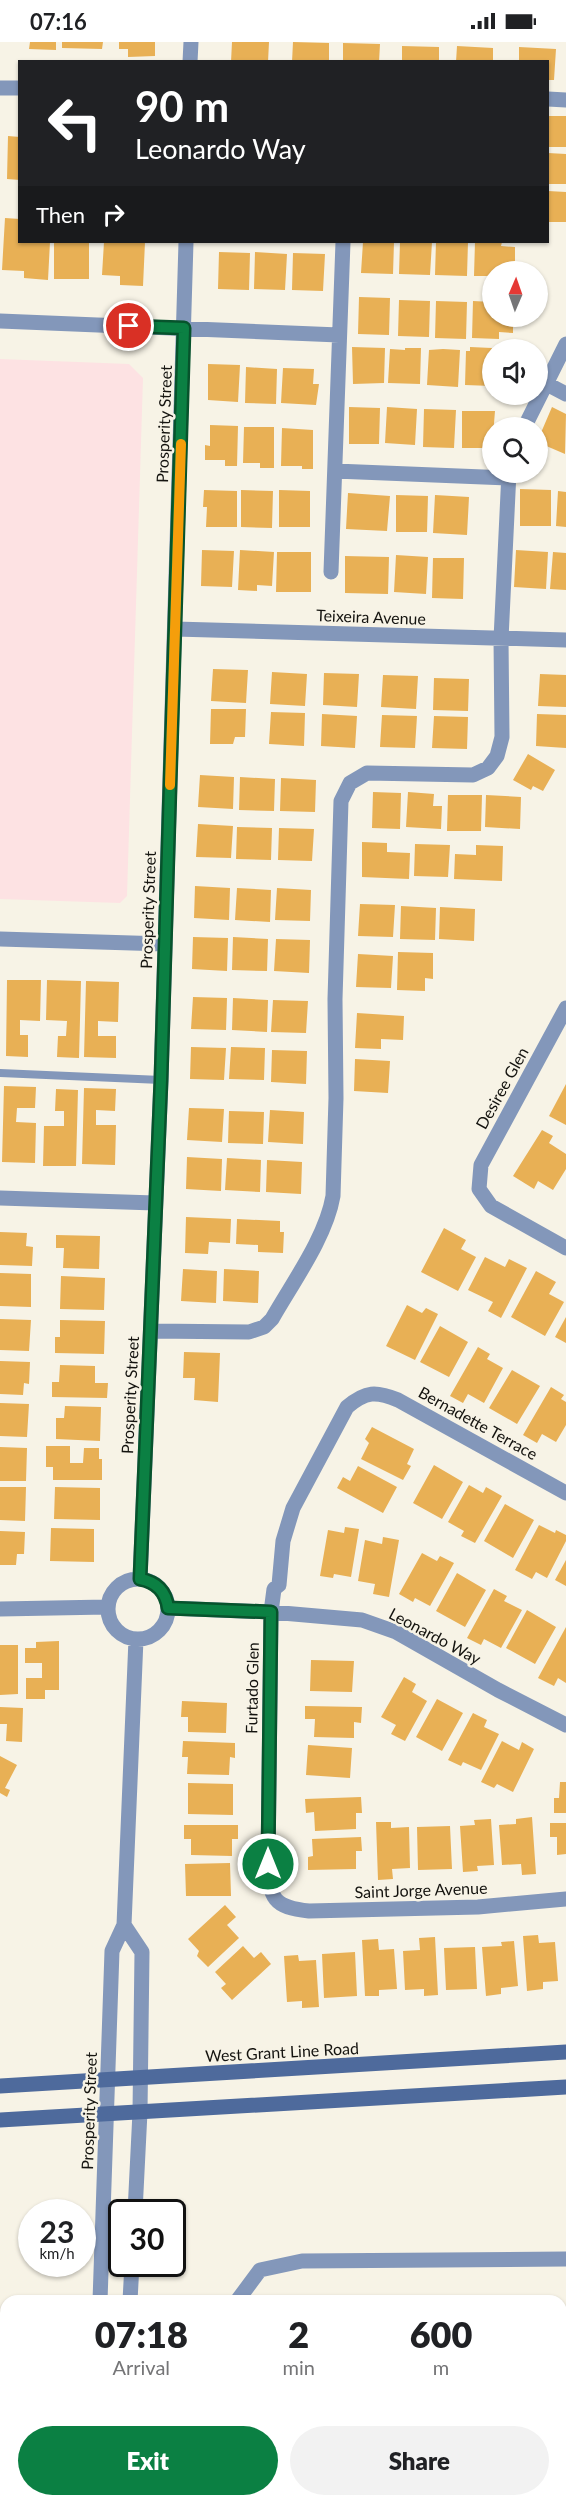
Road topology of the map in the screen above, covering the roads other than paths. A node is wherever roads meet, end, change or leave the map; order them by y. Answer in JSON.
{"nodes":[{"id":1,"x":191,"y":42,"type":"edge"},
{"id":2,"x":190,"y":60,"type":"edge"},
{"id":3,"x":0,"y":88,"type":"edge"},
{"id":4,"x":18,"y":88,"type":"edge"},
{"id":5,"x":549,"y":99,"type":"edge"},
{"id":6,"x":566,"y":100,"type":"edge"},
{"id":7,"x":186,"y":243,"type":"edge"},
{"id":8,"x":343,"y":243,"type":"edge"},
{"id":9,"x":0,"y":321,"type":"edge"},
{"id":10,"x":184,"y":328,"type":"junction"},
{"id":11,"x":339,"y":335,"type":"junction"},
{"id":12,"x":566,"y":344,"type":"edge"},
{"id":13,"x":548,"y":377,"type":"edge"},
{"id":14,"x":548,"y":385,"type":"edge"},
{"id":15,"x":566,"y":394,"type":"edge"},
{"id":16,"x":335,"y":471,"type":"junction"},
{"id":17,"x":482,"y":474,"type":"edge"},
{"id":18,"x":508,"y":483,"type":"edge"},
{"id":19,"x":331,"y":572,"type":"dead end"},
{"id":20,"x":175,"y":629,"type":"junction"},
{"id":21,"x":501,"y":639,"type":"junction"},
{"id":22,"x":566,"y":640,"type":"edge"},
{"id":23,"x":0,"y":939,"type":"edge"},
{"id":24,"x":165,"y":944,"type":"junction"},
{"id":25,"x":566,"y":1008,"type":"edge"},
{"id":26,"x":0,"y":1073,"type":"edge"},
{"id":27,"x":161,"y":1080,"type":"junction"},
{"id":28,"x":0,"y":1198,"type":"edge"},
{"id":29,"x":155,"y":1203,"type":"junction"},
{"id":30,"x":566,"y":1248,"type":"edge"},
{"id":31,"x":151,"y":1331,"type":"junction"},
{"id":32,"x":370,"y":1394,"type":"joint"},
{"id":33,"x":566,"y":1493,"type":"edge"},
{"id":34,"x":140,"y":1579,"type":"junction"},
{"id":35,"x":107,"y":1607,"type":"junction"},
{"id":36,"x":168,"y":1608,"type":"junction"},
{"id":37,"x":0,"y":1609,"type":"edge"},
{"id":38,"x":271,"y":1612,"type":"junction"},
{"id":39,"x":136,"y":1640,"type":"junction"},
{"id":40,"x":566,"y":1725,"type":"edge"},
{"id":41,"x":566,"y":1899,"type":"edge"},
{"id":42,"x":277,"y":1903,"type":"joint"},
{"id":43,"x":124,"y":1925,"type":"junction"},
{"id":44,"x":566,"y":2052,"type":"edge"},
{"id":45,"x":140,"y":2078,"type":"junction"},
{"id":46,"x":108,"y":2080,"type":"junction"},
{"id":47,"x":0,"y":2086,"type":"edge"},
{"id":48,"x":566,"y":2087,"type":"edge"},
{"id":49,"x":140,"y":2112,"type":"junction"},
{"id":50,"x":108,"y":2114,"type":"junction"},
{"id":51,"x":0,"y":2120,"type":"edge"},
{"id":52,"x":136,"y":2199,"type":"edge"},
{"id":53,"x":566,"y":2259,"type":"edge"},
{"id":54,"x":131,"y":2277,"type":"edge"},
{"id":55,"x":100,"y":2295,"type":"edge"},
{"id":56,"x":130,"y":2295,"type":"edge"},
{"id":57,"x":241,"y":2295,"type":"edge"}],
"edges":[{"from":1,"to":2,"type":"street"},
{"from":3,"to":4,"type":"street"},
{"from":5,"to":6,"type":"street"},
{"from":7,"to":10,"type":"street","name":"Prosperity Street"},
{"from":8,"to":11,"type":"street"},
{"from":9,"to":10,"type":"street"},
{"from":10,"to":11,"type":"street"},
{"from":10,"to":20,"type":"street","name":"Prosperity Street"},
{"from":11,"to":16,"type":"street"},
{"from":12,"to":13,"type":"street"},
{"from":14,"to":15,"type":"street"},
{"from":16,"to":17,"type":"street"},
{"from":16,"to":19,"type":"street"},
{"from":18,"to":21,"type":"street"},
{"from":20,"to":21,"type":"street","name":"Teixeira Avenue"},
{"from":20,"to":24,"type":"street","name":"Prosperity Street"},
{"from":21,"to":22,"type":"street","name":"Teixeira Avenue"},
{"from":21,"to":31,"type":"street"},
{"from":23,"to":24,"type":"street"},
{"from":24,"to":27,"type":"street","name":"Prosperity Street"},
{"from":25,"to":30,"type":"street","name":"Desiree Glen"},
{"from":26,"to":27,"type":"lane"},
{"from":27,"to":29,"type":"street","name":"Prosperity Street"},
{"from":28,"to":29,"type":"street"},
{"from":29,"to":31,"type":"street","name":"Prosperity Street"},
{"from":31,"to":34,"type":"street","name":"Prosperity Street"},
{"from":32,"to":33,"type":"street","name":"Bernadette Terrace"},
{"from":32,"to":38,"type":"street","name":"Furtado Glen"},
{"from":34,"to":35,"type":"street"},
{"from":34,"to":36,"type":"street"},
{"from":35,"to":37,"type":"street"},
{"from":35,"to":39,"type":"street"},
{"from":36,"to":38,"type":"street","name":"Leonardo Way"},
{"from":36,"to":39,"type":"street"},
{"from":38,"to":40,"type":"street","name":"Leonardo Way"},
{"from":38,"to":42,"type":"street","name":"Furtado Glen"},
{"from":39,"to":43,"type":"street","name":"Prosperity Street"},
{"from":41,"to":42,"type":"street","name":"Saint Jorge Avenue"},
{"from":43,"to":45,"type":"street"},
{"from":43,"to":46,"type":"street","name":"Prosperity Street"},
{"from":44,"to":45,"type":"main road","name":"West Grant Line Road"},
{"from":45,"to":46,"type":"main road","name":"West Grant Line Road"},
{"from":45,"to":49,"type":"street"},
{"from":46,"to":47,"type":"main road","name":"West Grant Line Road"},
{"from":46,"to":50,"type":"street","name":"Prosperity Street"},
{"from":48,"to":49,"type":"main road"},
{"from":49,"to":50,"type":"main road"},
{"from":49,"to":52,"type":"street"},
{"from":50,"to":51,"type":"main road"},
{"from":50,"to":55,"type":"street","name":"Prosperity Street"},
{"from":53,"to":57,"type":"street"},
{"from":54,"to":56,"type":"street"}]}
